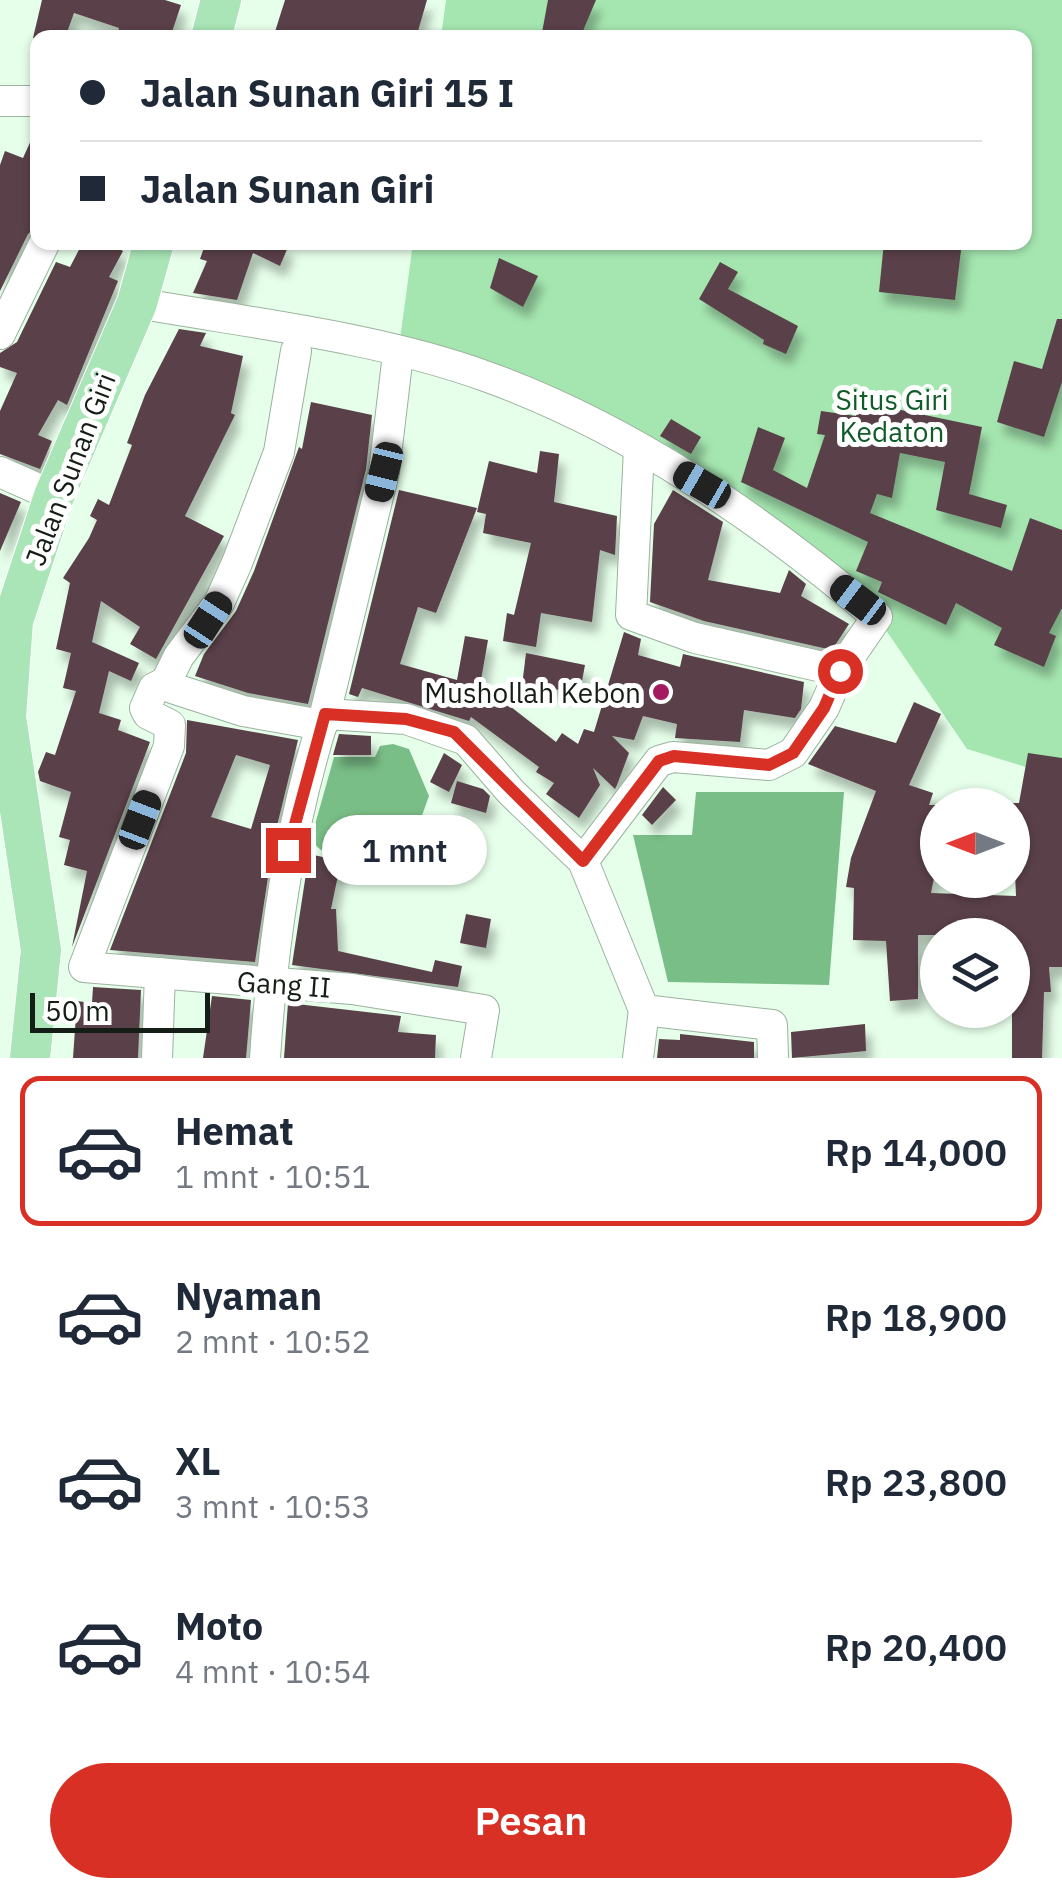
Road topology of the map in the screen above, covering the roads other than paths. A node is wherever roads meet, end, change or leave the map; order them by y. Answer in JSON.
{"nodes":[{"id":1,"x":221,"y":0,"type":"edge"},
{"id":2,"x":213,"y":30,"type":"edge"},
{"id":3,"x":30,"y":100,"type":"edge"},
{"id":4,"x":0,"y":101,"type":"edge"},
{"id":5,"x":41,"y":250,"type":"edge"},
{"id":6,"x":152,"y":250,"type":"edge"},
{"id":7,"x":137,"y":302,"type":"junction"},
{"id":8,"x":0,"y":334,"type":"edge"},
{"id":9,"x":296,"y":351,"type":"dead end"},
{"id":10,"x":398,"y":354,"type":"junction"},
{"id":11,"x":639,"y":449,"type":"junction"},
{"id":12,"x":0,"y":472,"type":"edge"},
{"id":13,"x":54,"y":496,"type":"junction"},
{"id":14,"x":840,"y":671,"type":"junction"},
{"id":15,"x":166,"y":682,"type":"junction"},
{"id":16,"x":323,"y":719,"type":"junction"},
{"id":17,"x":583,"y":861,"type":"junction"},
{"id":18,"x":160,"y":972,"type":"junction"},
{"id":19,"x":270,"y":984,"type":"junction"},
{"id":20,"x":644,"y":1010,"type":"junction"},
{"id":21,"x":30,"y":1058,"type":"edge"},
{"id":22,"x":157,"y":1058,"type":"edge"},
{"id":23,"x":265,"y":1058,"type":"edge"},
{"id":24,"x":476,"y":1058,"type":"edge"},
{"id":25,"x":638,"y":1058,"type":"edge"},
{"id":26,"x":773,"y":1058,"type":"edge"}],
"edges":[{"from":1,"to":2,"type":"main road"},
{"from":3,"to":4,"type":"street"},
{"from":5,"to":8,"type":"street"},
{"from":6,"to":7,"type":"main road","name":"Jalan Sunan Giri"},
{"from":7,"to":10,"type":"street"},
{"from":7,"to":13,"type":"main road","name":"Jalan Sunan Giri"},
{"from":9,"to":15,"type":"street"},
{"from":10,"to":11,"type":"street"},
{"from":10,"to":16,"type":"street"},
{"from":11,"to":14,"type":"street"},
{"from":11,"to":14,"type":"street"},
{"from":12,"to":13,"type":"street"},
{"from":13,"to":21,"type":"main road","name":"Jalan Sunan Giri"},
{"from":14,"to":17,"type":"street"},
{"from":15,"to":16,"type":"street"},
{"from":15,"to":18,"type":"street","name":"Gang II"},
{"from":16,"to":17,"type":"street"},
{"from":16,"to":19,"type":"street"},
{"from":17,"to":20,"type":"street"},
{"from":18,"to":19,"type":"street","name":"Gang II"},
{"from":18,"to":22,"type":"street"},
{"from":19,"to":23,"type":"street"},
{"from":19,"to":24,"type":"street","name":"Gang II"},
{"from":20,"to":25,"type":"street"},
{"from":20,"to":26,"type":"street"}]}
